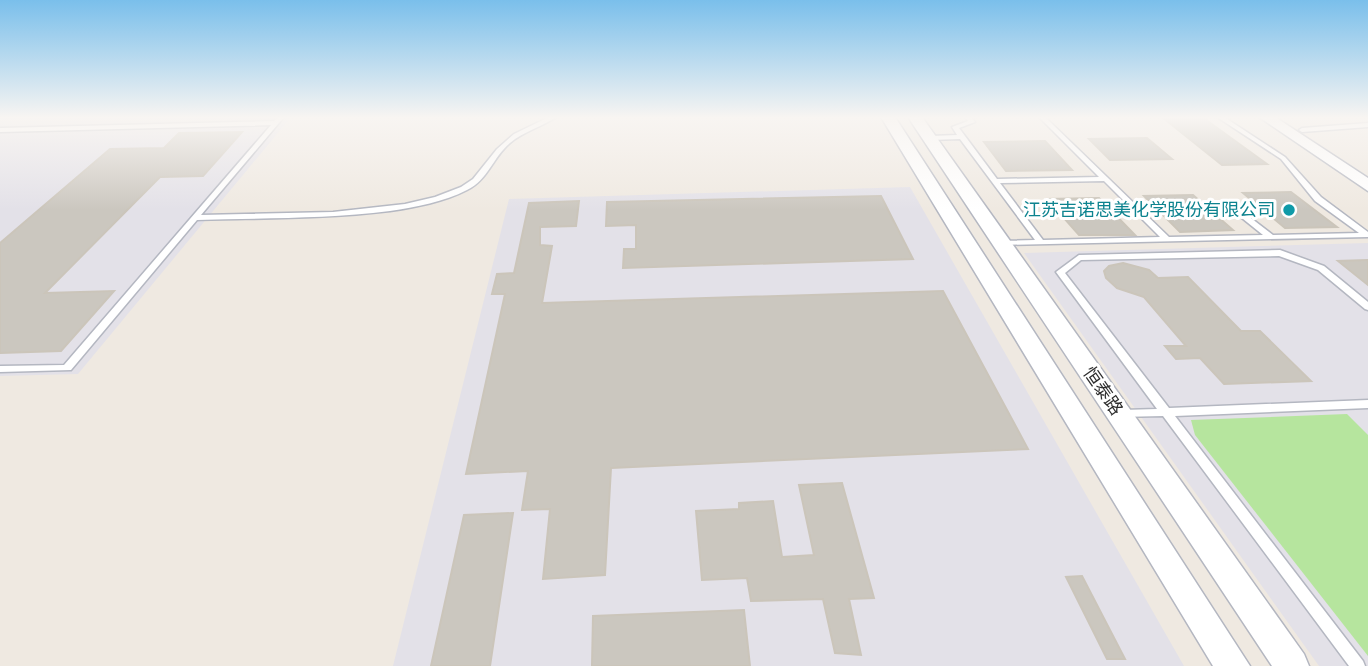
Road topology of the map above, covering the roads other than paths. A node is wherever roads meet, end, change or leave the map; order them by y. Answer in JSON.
{"nodes":[{"id":1,"x":255,"y":148,"type":"edge"},
{"id":2,"x":500,"y":148,"type":"edge"},
{"id":3,"x":908,"y":148,"type":"edge"},
{"id":4,"x":937,"y":148,"type":"edge"},
{"id":5,"x":970,"y":148,"type":"edge"},
{"id":6,"x":1074,"y":148,"type":"edge"},
{"id":7,"x":1268,"y":148,"type":"edge"},
{"id":8,"x":1312,"y":148,"type":"edge"},
{"id":9,"x":1329,"y":148,"type":"edge"},
{"id":10,"x":1368,"y":175,"type":"edge"},
{"id":11,"x":1105,"y":179,"type":"junction"},
{"id":12,"x":995,"y":181,"type":"junction"},
{"id":13,"x":1368,"y":186,"type":"edge"},
{"id":14,"x":1230,"y":204,"type":"dead end"},
{"id":15,"x":195,"y":218,"type":"junction"},
{"id":16,"x":1368,"y":235,"type":"edge"},
{"id":17,"x":1270,"y":237,"type":"junction"},
{"id":18,"x":1167,"y":238,"type":"junction"},
{"id":19,"x":1041,"y":242,"type":"junction"},
{"id":20,"x":1002,"y":243,"type":"junction"},
{"id":21,"x":1368,"y":307,"type":"edge"},
{"id":22,"x":0,"y":369,"type":"edge"},
{"id":23,"x":1368,"y":404,"type":"edge"},
{"id":24,"x":1166,"y":413,"type":"junction"},
{"id":25,"x":1119,"y":414,"type":"junction"},
{"id":26,"x":1233,"y":666,"type":"edge"},
{"id":27,"x":1292,"y":666,"type":"edge"},
{"id":28,"x":1358,"y":666,"type":"edge"}],
"edges":[{"from":1,"to":15,"type":"lane"},
{"from":2,"to":15,"type":"lane"},
{"from":3,"to":26,"type":"street","name":"恒泰路"},
{"from":4,"to":20,"type":"street","name":"恒泰路"},
{"from":5,"to":12,"type":"lane"},
{"from":6,"to":11,"type":"lane"},
{"from":7,"to":16,"type":"lane"},
{"from":8,"to":13,"type":"street"},
{"from":9,"to":10,"type":"street"},
{"from":11,"to":12,"type":"lane"},
{"from":11,"to":18,"type":"lane"},
{"from":12,"to":19,"type":"lane"},
{"from":14,"to":17,"type":"lane"},
{"from":15,"to":22,"type":"lane"},
{"from":16,"to":17,"type":"lane"},
{"from":17,"to":18,"type":"lane"},
{"from":18,"to":19,"type":"lane"},
{"from":19,"to":20,"type":"lane"},
{"from":20,"to":25,"type":"street","name":"恒泰路"},
{"from":21,"to":24,"type":"lane"},
{"from":23,"to":24,"type":"lane"},
{"from":24,"to":25,"type":"lane"},
{"from":24,"to":28,"type":"lane"},
{"from":25,"to":27,"type":"street","name":"恒泰路"}]}
